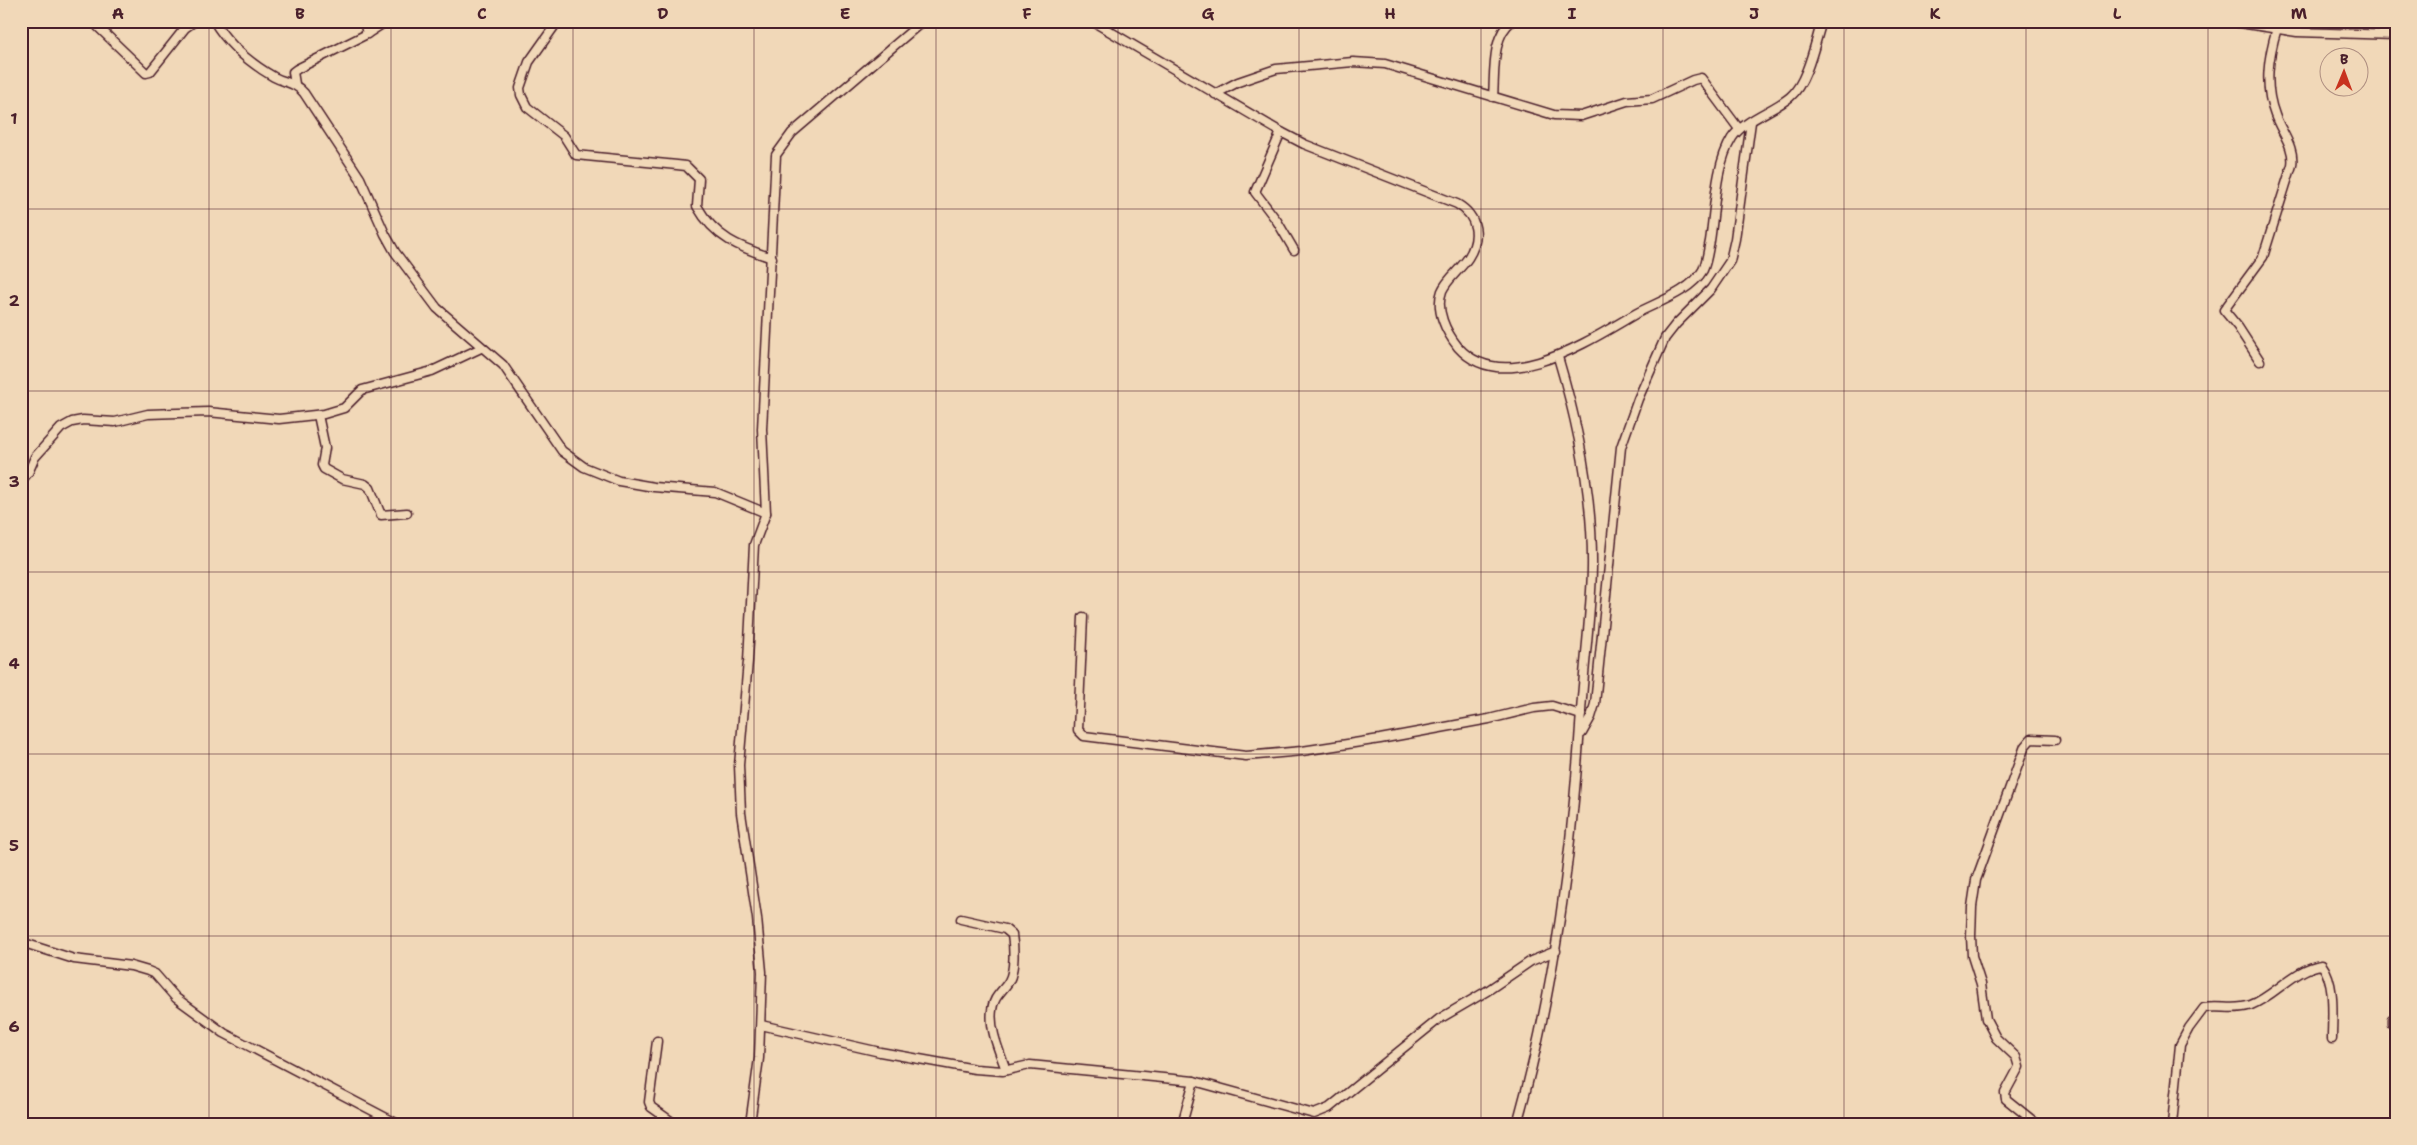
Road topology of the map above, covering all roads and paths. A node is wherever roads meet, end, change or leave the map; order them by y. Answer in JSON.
{"nodes":[{"id":1,"x":92,"y":21,"type":"edge"},
{"id":2,"x":195,"y":21,"type":"edge"},
{"id":3,"x":214,"y":21,"type":"edge"},
{"id":4,"x":364,"y":21,"type":"edge"},
{"id":5,"x":387,"y":21,"type":"edge"},
{"id":6,"x":558,"y":21,"type":"edge"},
{"id":7,"x":923,"y":21,"type":"edge"},
{"id":8,"x":1092,"y":21,"type":"edge"},
{"id":9,"x":1512,"y":21,"type":"edge"},
{"id":10,"x":1822,"y":21,"type":"edge"},
{"id":11,"x":2227,"y":21,"type":"edge"},
{"id":12,"x":2277,"y":28,"type":"junction"},
{"id":13,"x":367,"y":34,"type":"junction"},
{"id":14,"x":2396,"y":35,"type":"edge"},
{"id":15,"x":295,"y":84,"type":"junction"},
{"id":16,"x":1215,"y":94,"type":"junction"},
{"id":17,"x":1493,"y":97,"type":"junction"},
{"id":18,"x":1752,"y":122,"type":"junction"},
{"id":19,"x":1739,"y":129,"type":"junction"},
{"id":20,"x":1280,"y":132,"type":"junction"},
{"id":21,"x":1294,"y":250,"type":"dead end"},
{"id":22,"x":772,"y":258,"type":"junction"},
{"id":23,"x":481,"y":348,"type":"junction"},
{"id":24,"x":1558,"y":357,"type":"junction"},
{"id":25,"x":2260,"y":361,"type":"dead end"},
{"id":26,"x":318,"y":415,"type":"junction"},
{"id":27,"x":21,"y":481,"type":"edge"},
{"id":28,"x":407,"y":513,"type":"dead end"},
{"id":29,"x":766,"y":513,"type":"junction"},
{"id":30,"x":1083,"y":617,"type":"dead end"},
{"id":31,"x":1581,"y":715,"type":"junction"},
{"id":32,"x":1581,"y":735,"type":"junction"},
{"id":33,"x":2055,"y":740,"type":"dead end"},
{"id":34,"x":961,"y":919,"type":"dead end"},
{"id":35,"x":21,"y":942,"type":"edge"},
{"id":36,"x":1556,"y":951,"type":"junction"},
{"id":37,"x":761,"y":1025,"type":"junction"},
{"id":38,"x":2332,"y":1039,"type":"dead end"},
{"id":39,"x":657,"y":1041,"type":"dead end"},
{"id":40,"x":1006,"y":1070,"type":"junction"},
{"id":41,"x":1194,"y":1081,"type":"junction"},
{"id":42,"x":1312,"y":1114,"type":"junction"},
{"id":43,"x":398,"y":1124,"type":"edge"},
{"id":44,"x":675,"y":1124,"type":"edge"},
{"id":45,"x":750,"y":1124,"type":"edge"},
{"id":46,"x":1182,"y":1124,"type":"edge"},
{"id":47,"x":1310,"y":1124,"type":"edge"},
{"id":48,"x":1517,"y":1124,"type":"edge"},
{"id":49,"x":2037,"y":1124,"type":"edge"},
{"id":50,"x":2172,"y":1124,"type":"edge"}],
"edges":[{"from":1,"to":2,"type":"street"},
{"from":3,"to":15,"type":"street"},
{"from":4,"to":13,"type":"street"},
{"from":5,"to":13,"type":"street"},
{"from":6,"to":22,"type":"street"},
{"from":7,"to":22,"type":"street"},
{"from":8,"to":16,"type":"street"},
{"from":9,"to":17,"type":"street"},
{"from":10,"to":18,"type":"street"},
{"from":11,"to":12,"type":"street"},
{"from":12,"to":14,"type":"street"},
{"from":12,"to":25,"type":"street"},
{"from":13,"to":15,"type":"street"},
{"from":15,"to":23,"type":"street"},
{"from":16,"to":17,"type":"street"},
{"from":16,"to":20,"type":"street"},
{"from":17,"to":19,"type":"street"},
{"from":18,"to":19,"type":"street"},
{"from":18,"to":32,"type":"street"},
{"from":19,"to":24,"type":"street"},
{"from":20,"to":21,"type":"street"},
{"from":20,"to":24,"type":"street"},
{"from":22,"to":29,"type":"street"},
{"from":23,"to":26,"type":"street"},
{"from":23,"to":29,"type":"street"},
{"from":24,"to":31,"type":"street"},
{"from":26,"to":27,"type":"street"},
{"from":26,"to":28,"type":"street"},
{"from":29,"to":37,"type":"street"},
{"from":30,"to":31,"type":"street"},
{"from":31,"to":32,"type":"street"},
{"from":32,"to":36,"type":"street"},
{"from":33,"to":49,"type":"street"},
{"from":34,"to":40,"type":"street"},
{"from":35,"to":43,"type":"street"},
{"from":36,"to":42,"type":"street"},
{"from":36,"to":48,"type":"street"},
{"from":37,"to":40,"type":"street"},
{"from":37,"to":45,"type":"street"},
{"from":38,"to":50,"type":"street"},
{"from":39,"to":44,"type":"street"},
{"from":40,"to":41,"type":"street"},
{"from":41,"to":42,"type":"street"},
{"from":41,"to":46,"type":"street"},
{"from":42,"to":47,"type":"street"}]}
